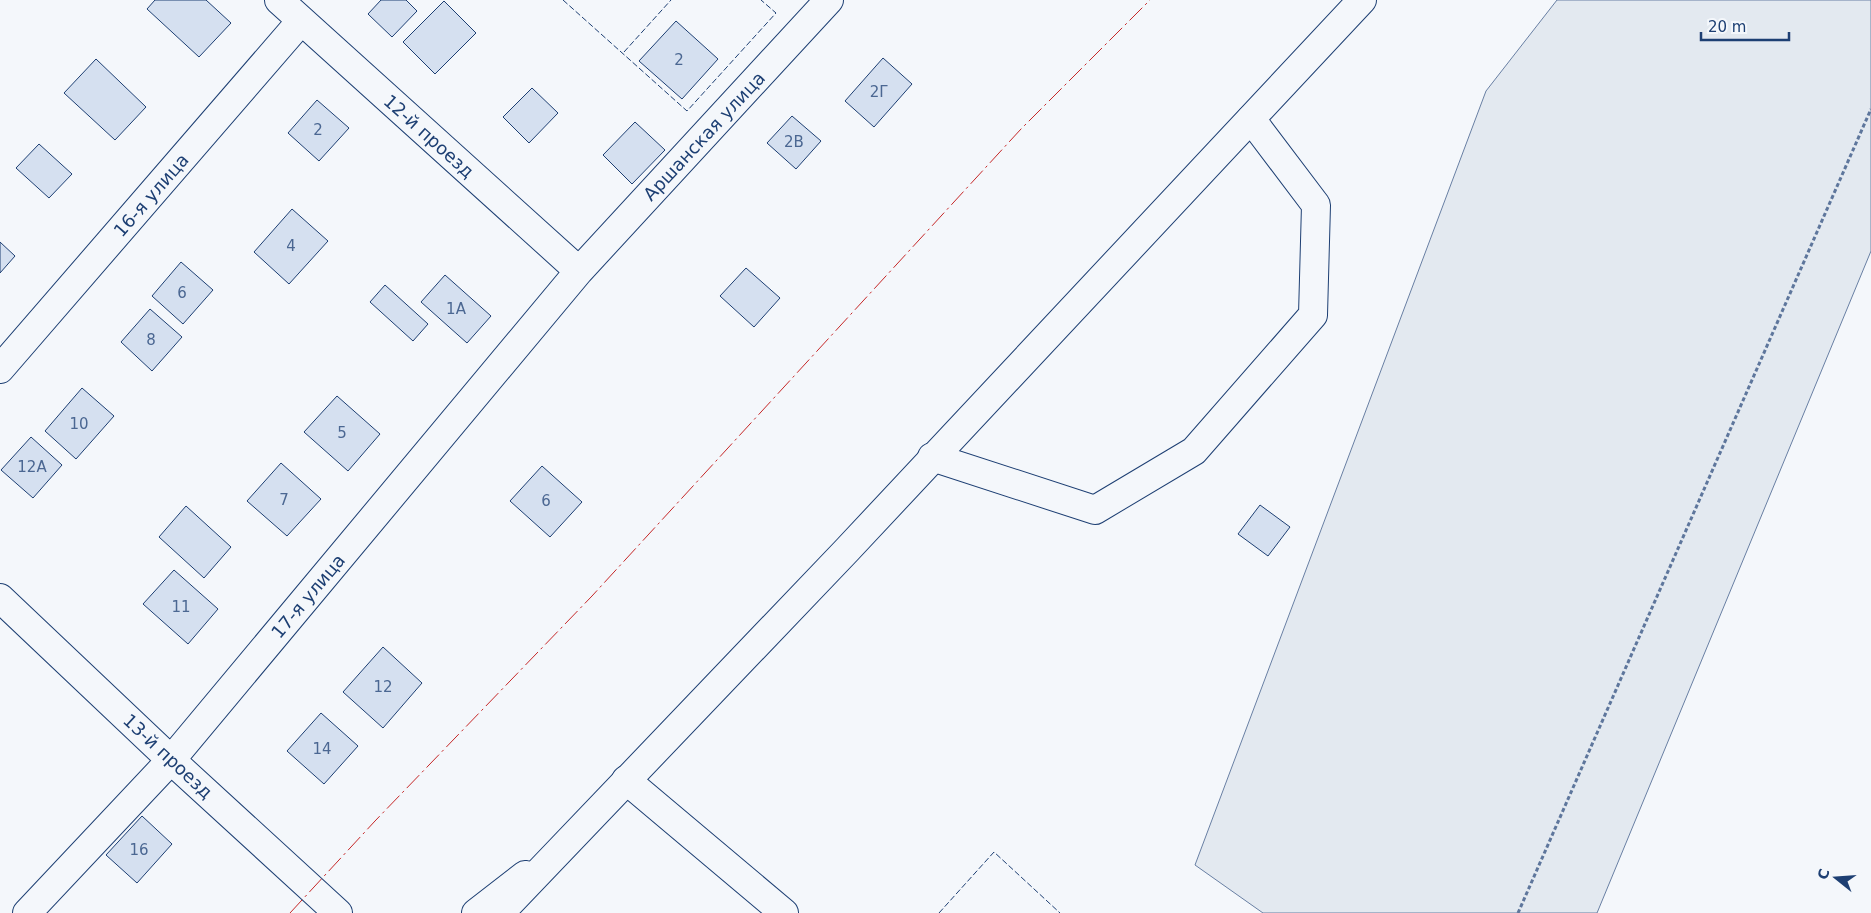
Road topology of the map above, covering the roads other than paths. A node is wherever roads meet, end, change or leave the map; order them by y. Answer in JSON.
{"nodes":[{"id":1,"x":279,"y":0,"type":"edge"},
{"id":2,"x":829,"y":0,"type":"edge"},
{"id":3,"x":1348,"y":7,"type":"edge"},
{"id":4,"x":301,"y":21,"type":"junction"},
{"id":5,"x":1251,"y":119,"type":"junction"},
{"id":6,"x":579,"y":272,"type":"junction"},
{"id":7,"x":0,"y":369,"type":"edge"},
{"id":8,"x":932,"y":457,"type":"junction"},
{"id":9,"x":0,"y":598,"type":"edge"},
{"id":10,"x":171,"y":760,"type":"junction"},
{"id":11,"x":626,"y":780,"type":"junction"},
{"id":12,"x":577,"y":834,"type":"junction"},
{"id":13,"x":27,"y":913,"type":"edge"},
{"id":14,"x":338,"y":913,"type":"edge"},
{"id":15,"x":476,"y":913,"type":"edge"},
{"id":16,"x":500,"y":913,"type":"edge"},
{"id":17,"x":784,"y":913,"type":"edge"}],
"edges":[{"from":1,"to":4,"type":"main road","name":"12-й проезд"},
{"from":2,"to":6,"type":"main road","name":"Аршанская улица"},
{"from":3,"to":5,"type":"main road"},
{"from":4,"to":6,"type":"main road","name":"12-й проезд"},
{"from":4,"to":7,"type":"main road","name":"16-я улица"},
{"from":5,"to":8,"type":"main road"},
{"from":5,"to":8,"type":"main road"},
{"from":6,"to":10,"type":"main road","name":"17-я улица"},
{"from":8,"to":11,"type":"main road"},
{"from":9,"to":10,"type":"main road","name":"13-й проезд"},
{"from":10,"to":13,"type":"main road","name":"17-я улица"},
{"from":10,"to":14,"type":"main road","name":"13-й проезд"},
{"from":11,"to":12,"type":"main road"},
{"from":11,"to":17,"type":"main road"},
{"from":12,"to":15,"type":"main road"},
{"from":12,"to":16,"type":"main road"}]}
